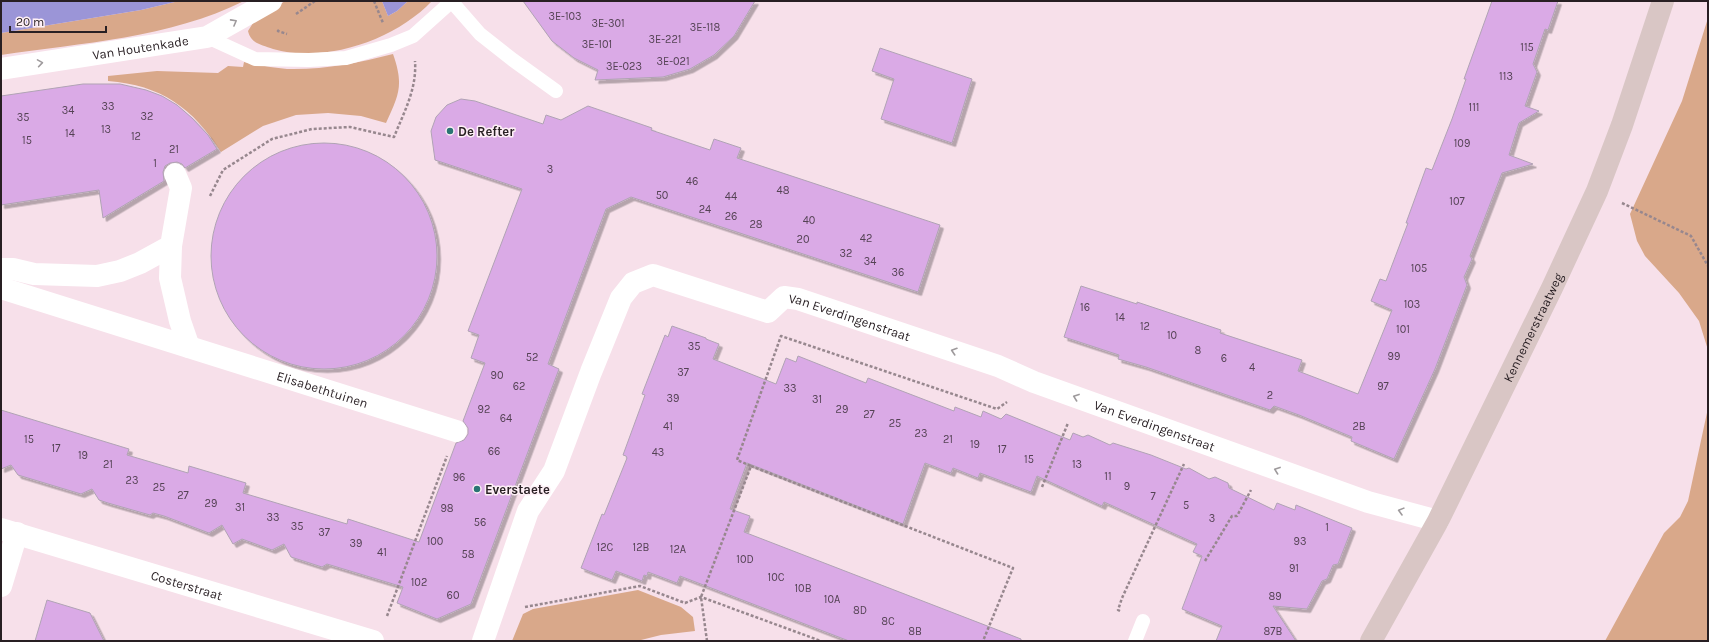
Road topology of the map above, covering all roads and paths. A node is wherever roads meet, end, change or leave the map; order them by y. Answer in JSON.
{"nodes":[{"id":1,"x":271,"y":1,"type":"edge"},
{"id":2,"x":315,"y":1,"type":"edge"},
{"id":3,"x":1663,"y":1,"type":"edge"},
{"id":4,"x":452,"y":2,"type":"edge"},
{"id":5,"x":291,"y":18,"type":"dead end"},
{"id":6,"x":384,"y":25,"type":"dead end"},
{"id":7,"x":282,"y":26,"type":"dead end"},
{"id":8,"x":379,"y":27,"type":"dead end"},
{"id":9,"x":291,"y":36,"type":"dead end"},
{"id":10,"x":413,"y":36,"type":"junction"},
{"id":11,"x":207,"y":37,"type":"junction"},
{"id":12,"x":1,"y":69,"type":"edge"},
{"id":13,"x":556,"y":91,"type":"dead end"},
{"id":14,"x":175,"y":174,"type":"dead end"},
{"id":15,"x":1597,"y":191,"type":"junction"},
{"id":16,"x":209,"y":197,"type":"dead end"},
{"id":17,"x":171,"y":246,"type":"junction"},
{"id":18,"x":1708,"y":266,"type":"edge"},
{"id":19,"x":1,"y":269,"type":"edge"},
{"id":20,"x":1,"y":288,"type":"edge"},
{"id":21,"x":190,"y":347,"type":"junction"},
{"id":22,"x":1034,"y":382,"type":"junction"},
{"id":23,"x":1069,"y":421,"type":"dead end"},
{"id":24,"x":456,"y":431,"type":"joint"},
{"id":25,"x":1194,"y":440,"type":"junction"},
{"id":26,"x":751,"y":466,"type":"junction"},
{"id":27,"x":1264,"y":466,"type":"junction"},
{"id":28,"x":1042,"y":488,"type":"dead end"},
{"id":29,"x":1438,"y":521,"type":"junction"},
{"id":30,"x":9,"y":531,"type":"edge"},
{"id":31,"x":1204,"y":561,"type":"dead end"},
{"id":32,"x":1,"y":586,"type":"edge"},
{"id":33,"x":701,"y":596,"type":"junction"},
{"id":34,"x":519,"y":608,"type":"dead end"},
{"id":35,"x":385,"y":619,"type":"dead end"},
{"id":36,"x":1143,"y":621,"type":"joint"},
{"id":37,"x":374,"y":641,"type":"edge"},
{"id":38,"x":483,"y":641,"type":"edge"},
{"id":39,"x":707,"y":641,"type":"edge"},
{"id":40,"x":820,"y":641,"type":"edge"},
{"id":41,"x":983,"y":641,"type":"edge"},
{"id":42,"x":1134,"y":641,"type":"edge"},
{"id":43,"x":1371,"y":641,"type":"edge"}],
"edges":[{"from":11,"to":1,"type":"street","name":"Van Houtenkade","one_way":true},
{"from":2,"to":5,"type":"path"},
{"from":3,"to":15,"type":"main road","name":"Kennemerstraatweg"},
{"from":4,"to":10,"type":"lane"},
{"from":4,"to":13,"type":"lane"},
{"from":6,"to":8,"type":"path"},
{"from":7,"to":9,"type":"path"},
{"from":10,"to":11,"type":"lane"},
{"from":10,"to":16,"type":"path"},
{"from":12,"to":11,"type":"street","name":"Van Houtenkade","one_way":true},
{"from":14,"to":17,"type":"street"},
{"from":15,"to":18,"type":"path"},
{"from":15,"to":29,"type":"main road","name":"Kennemerstraatweg"},
{"from":17,"to":19,"type":"street"},
{"from":17,"to":21,"type":"street"},
{"from":20,"to":21,"type":"street","name":"Elisabethtuinen"},
{"from":21,"to":24,"type":"street","name":"Elisabethtuinen"},
{"from":25,"to":22,"type":"street","name":"Van Everdingenstraat","one_way":true},
{"from":22,"to":26,"type":"path"},
{"from":22,"to":38,"type":"street","name":"Van Everdingenstraat","one_way":true},
{"from":23,"to":28,"type":"path"},
{"from":24,"to":35,"type":"path"},
{"from":25,"to":27,"type":"street","name":"Van Everdingenstraat"},
{"from":25,"to":36,"type":"path"},
{"from":26,"to":33,"type":"path"},
{"from":26,"to":41,"type":"path"},
{"from":29,"to":27,"type":"street","name":"Van Everdingenstraat","one_way":true},
{"from":27,"to":31,"type":"path"},
{"from":29,"to":43,"type":"main road","name":"Kennemerstraatweg"},
{"from":30,"to":32,"type":"street"},
{"from":30,"to":37,"type":"street","name":"Costerstraat"},
{"from":33,"to":34,"type":"path"},
{"from":33,"to":39,"type":"path"},
{"from":33,"to":40,"type":"path"},
{"from":36,"to":42,"type":"lane"}]}
